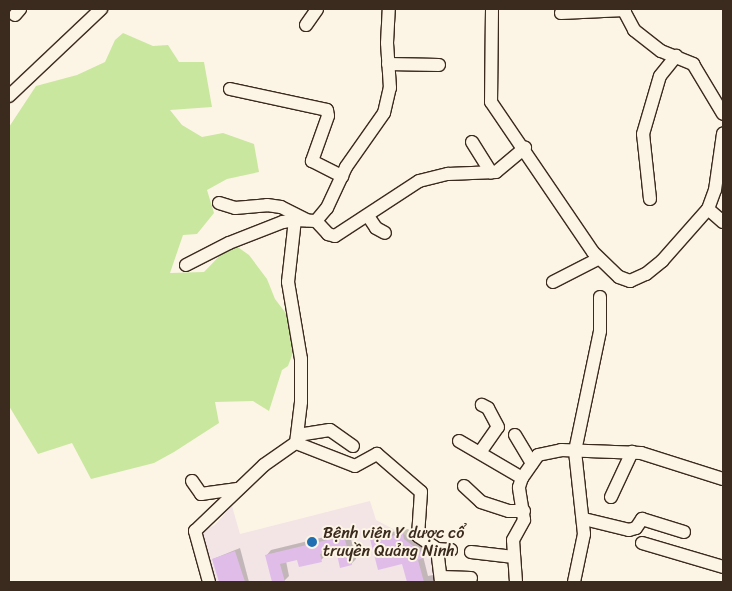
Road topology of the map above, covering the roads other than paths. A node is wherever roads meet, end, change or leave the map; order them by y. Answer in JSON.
{"nodes":[{"id":1,"x":101,"y":9,"type":"edge"},
{"id":2,"x":317,"y":9,"type":"edge"},
{"id":3,"x":389,"y":9,"type":"edge"},
{"id":4,"x":492,"y":9,"type":"edge"},
{"id":5,"x":624,"y":10,"type":"edge"},
{"id":6,"x":561,"y":13,"type":"dead end"},
{"id":7,"x":306,"y":25,"type":"dead end"},
{"id":8,"x":676,"y":56,"type":"junction"},
{"id":9,"x":388,"y":64,"type":"junction"},
{"id":10,"x":439,"y":65,"type":"dead end"},
{"id":11,"x":230,"y":89,"type":"dead end"},
{"id":12,"x":9,"y":96,"type":"edge"},
{"id":13,"x":723,"y":114,"type":"edge"},
{"id":14,"x":723,"y":134,"type":"edge"},
{"id":15,"x":472,"y":142,"type":"dead end"},
{"id":16,"x":525,"y":148,"type":"junction"},
{"id":17,"x":491,"y":173,"type":"junction"},
{"id":18,"x":721,"y":173,"type":"edge"},
{"id":19,"x":342,"y":176,"type":"junction"},
{"id":20,"x":650,"y":199,"type":"dead end"},
{"id":21,"x":219,"y":203,"type":"dead end"},
{"id":22,"x":708,"y":209,"type":"junction"},
{"id":23,"x":368,"y":216,"type":"junction"},
{"id":24,"x":306,"y":220,"type":"junction"},
{"id":25,"x":723,"y":222,"type":"edge"},
{"id":26,"x":385,"y":233,"type":"dead end"},
{"id":27,"x":598,"y":259,"type":"junction"},
{"id":28,"x":186,"y":265,"type":"dead end"},
{"id":29,"x":553,"y":282,"type":"dead end"},
{"id":30,"x":600,"y":297,"type":"dead end"},
{"id":31,"x":482,"y":405,"type":"dead end"},
{"id":32,"x":515,"y":435,"type":"dead end"},
{"id":33,"x":297,"y":439,"type":"junction"},
{"id":34,"x":458,"y":441,"type":"dead end"},
{"id":35,"x":353,"y":446,"type":"dead end"},
{"id":36,"x":480,"y":451,"type":"junction"},
{"id":37,"x":575,"y":451,"type":"junction"},
{"id":38,"x":632,"y":452,"type":"junction"},
{"id":39,"x":532,"y":463,"type":"junction"},
{"id":40,"x":522,"y":478,"type":"junction"},
{"id":41,"x":723,"y":479,"type":"edge"},
{"id":42,"x":192,"y":481,"type":"dead end"},
{"id":43,"x":464,"y":486,"type":"dead end"},
{"id":44,"x":236,"y":489,"type":"junction"},
{"id":45,"x":611,"y":497,"type":"dead end"},
{"id":46,"x":524,"y":511,"type":"junction"},
{"id":47,"x":584,"y":519,"type":"junction"},
{"id":48,"x":684,"y":532,"type":"dead end"},
{"id":49,"x":642,"y":543,"type":"dead end"},
{"id":50,"x":437,"y":549,"type":"junction"},
{"id":51,"x":451,"y":550,"type":"dead end"},
{"id":52,"x":471,"y":552,"type":"dead end"},
{"id":53,"x":514,"y":558,"type":"junction"},
{"id":54,"x":723,"y":567,"type":"edge"},
{"id":55,"x":470,"y":578,"type":"dead end"},
{"id":56,"x":441,"y":580,"type":"edge"},
{"id":57,"x":208,"y":582,"type":"edge"},
{"id":58,"x":516,"y":582,"type":"edge"},
{"id":59,"x":574,"y":582,"type":"edge"}],
"edges":[{"from":1,"to":12,"type":"street"},
{"from":2,"to":7,"type":"street"},
{"from":3,"to":9,"type":"street"},
{"from":4,"to":16,"type":"street"},
{"from":5,"to":6,"type":"street"},
{"from":5,"to":8,"type":"street"},
{"from":8,"to":13,"type":"street"},
{"from":8,"to":20,"type":"street"},
{"from":9,"to":10,"type":"street"},
{"from":9,"to":19,"type":"street"},
{"from":11,"to":19,"type":"street"},
{"from":14,"to":18,"type":"street"},
{"from":15,"to":17,"type":"street"},
{"from":16,"to":17,"type":"street"},
{"from":16,"to":27,"type":"street"},
{"from":17,"to":23,"type":"street"},
{"from":18,"to":22,"type":"street"},
{"from":19,"to":24,"type":"street"},
{"from":21,"to":24,"type":"street"},
{"from":22,"to":25,"type":"street"},
{"from":22,"to":27,"type":"street"},
{"from":23,"to":24,"type":"street"},
{"from":23,"to":26,"type":"street"},
{"from":24,"to":28,"type":"street"},
{"from":24,"to":33,"type":"street"},
{"from":27,"to":29,"type":"street"},
{"from":30,"to":37,"type":"street"},
{"from":31,"to":36,"type":"street"},
{"from":32,"to":39,"type":"street"},
{"from":33,"to":35,"type":"street"},
{"from":33,"to":44,"type":"street"},
{"from":33,"to":50,"type":"street"},
{"from":34,"to":36,"type":"street"},
{"from":36,"to":40,"type":"street"},
{"from":37,"to":38,"type":"street"},
{"from":37,"to":39,"type":"street"},
{"from":37,"to":47,"type":"street"},
{"from":38,"to":41,"type":"street"},
{"from":38,"to":45,"type":"street"},
{"from":39,"to":40,"type":"street"},
{"from":40,"to":46,"type":"street"},
{"from":42,"to":44,"type":"street"},
{"from":43,"to":46,"type":"street"},
{"from":44,"to":57,"type":"street"},
{"from":46,"to":53,"type":"street"},
{"from":47,"to":48,"type":"street"},
{"from":47,"to":59,"type":"street"},
{"from":49,"to":54,"type":"street"},
{"from":50,"to":51,"type":"street"},
{"from":50,"to":56,"type":"street"},
{"from":52,"to":53,"type":"street"},
{"from":53,"to":58,"type":"street"},
{"from":55,"to":56,"type":"street"}]}
